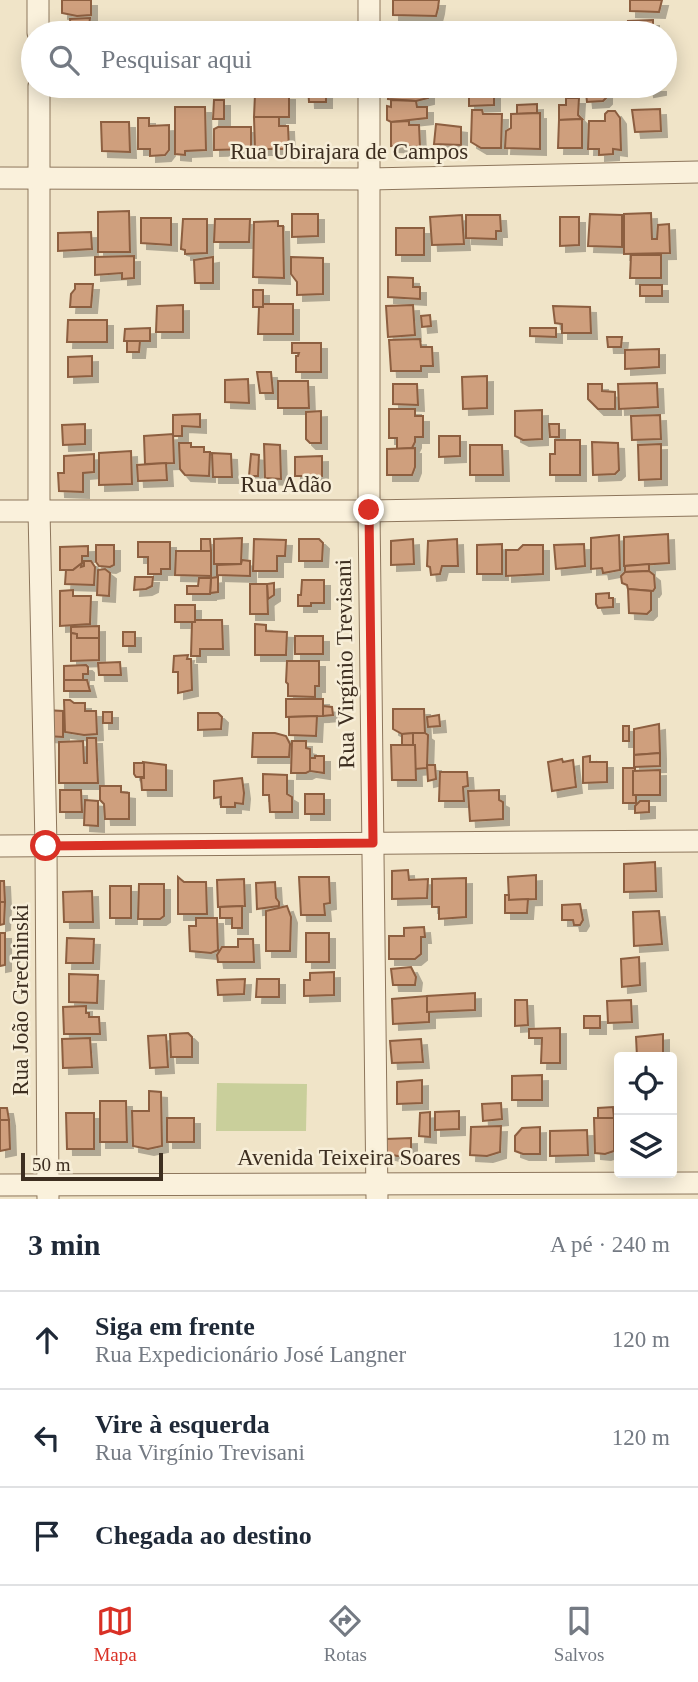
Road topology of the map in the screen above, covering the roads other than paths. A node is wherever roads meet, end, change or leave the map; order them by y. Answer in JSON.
{"nodes":[{"id":1,"x":38,"y":0,"type":"edge"},
{"id":2,"x":369,"y":0,"type":"edge"},
{"id":3,"x":38,"y":21,"type":"edge"},
{"id":4,"x":369,"y":21,"type":"edge"},
{"id":5,"x":39,"y":98,"type":"edge"},
{"id":6,"x":369,"y":98,"type":"edge"},
{"id":7,"x":698,"y":172,"type":"edge"},
{"id":8,"x":39,"y":177,"type":"junction"},
{"id":9,"x":0,"y":178,"type":"edge"},
{"id":10,"x":369,"y":179,"type":"junction"},
{"id":11,"x":698,"y":505,"type":"edge"},
{"id":12,"x":39,"y":510,"type":"junction"},
{"id":13,"x":369,"y":510,"type":"junction"},
{"id":14,"x":0,"y":511,"type":"edge"},
{"id":15,"x":698,"y":841,"type":"edge"},
{"id":16,"x":373,"y":843,"type":"junction"},
{"id":17,"x":0,"y":846,"type":"edge"},
{"id":18,"x":46,"y":846,"type":"junction"},
{"id":19,"x":698,"y":1183,"type":"edge"},
{"id":20,"x":0,"y":1185,"type":"edge"},
{"id":21,"x":48,"y":1191,"type":"edge"},
{"id":22,"x":377,"y":1191,"type":"edge"}],
"edges":[{"from":1,"to":3,"type":"street"},
{"from":2,"to":4,"type":"street"},
{"from":5,"to":8,"type":"street","name":"Rua João Grechinski"},
{"from":6,"to":10,"type":"street","name":"Rua Virgínio Trevisani"},
{"from":7,"to":10,"type":"street","name":"Rua Ubirajara de Campos"},
{"from":8,"to":9,"type":"street","name":"Rua Ubirajara de Campos"},
{"from":8,"to":10,"type":"street","name":"Rua Ubirajara de Campos"},
{"from":8,"to":12,"type":"street","name":"Rua João Grechinski"},
{"from":10,"to":13,"type":"street","name":"Rua Virgínio Trevisani"},
{"from":11,"to":13,"type":"street","name":"Rua Adão"},
{"from":12,"to":13,"type":"street","name":"Rua Adão"},
{"from":12,"to":14,"type":"street","name":"Rua Adão"},
{"from":12,"to":18,"type":"street","name":"Rua João Grechinski"},
{"from":13,"to":16,"type":"street","name":"Rua Virgínio Trevisani"},
{"from":15,"to":16,"type":"street"},
{"from":16,"to":18,"type":"street"},
{"from":16,"to":22,"type":"street","name":"Rua Virgínio Trevisani"},
{"from":17,"to":18,"type":"street"},
{"from":18,"to":21,"type":"street","name":"Rua João Grechinski"},
{"from":19,"to":22,"type":"street","name":"Avenida Teixeira Soares"},
{"from":20,"to":21,"type":"street","name":"Avenida Teixeira Soares"},
{"from":21,"to":22,"type":"street","name":"Avenida Teixeira Soares"}]}
